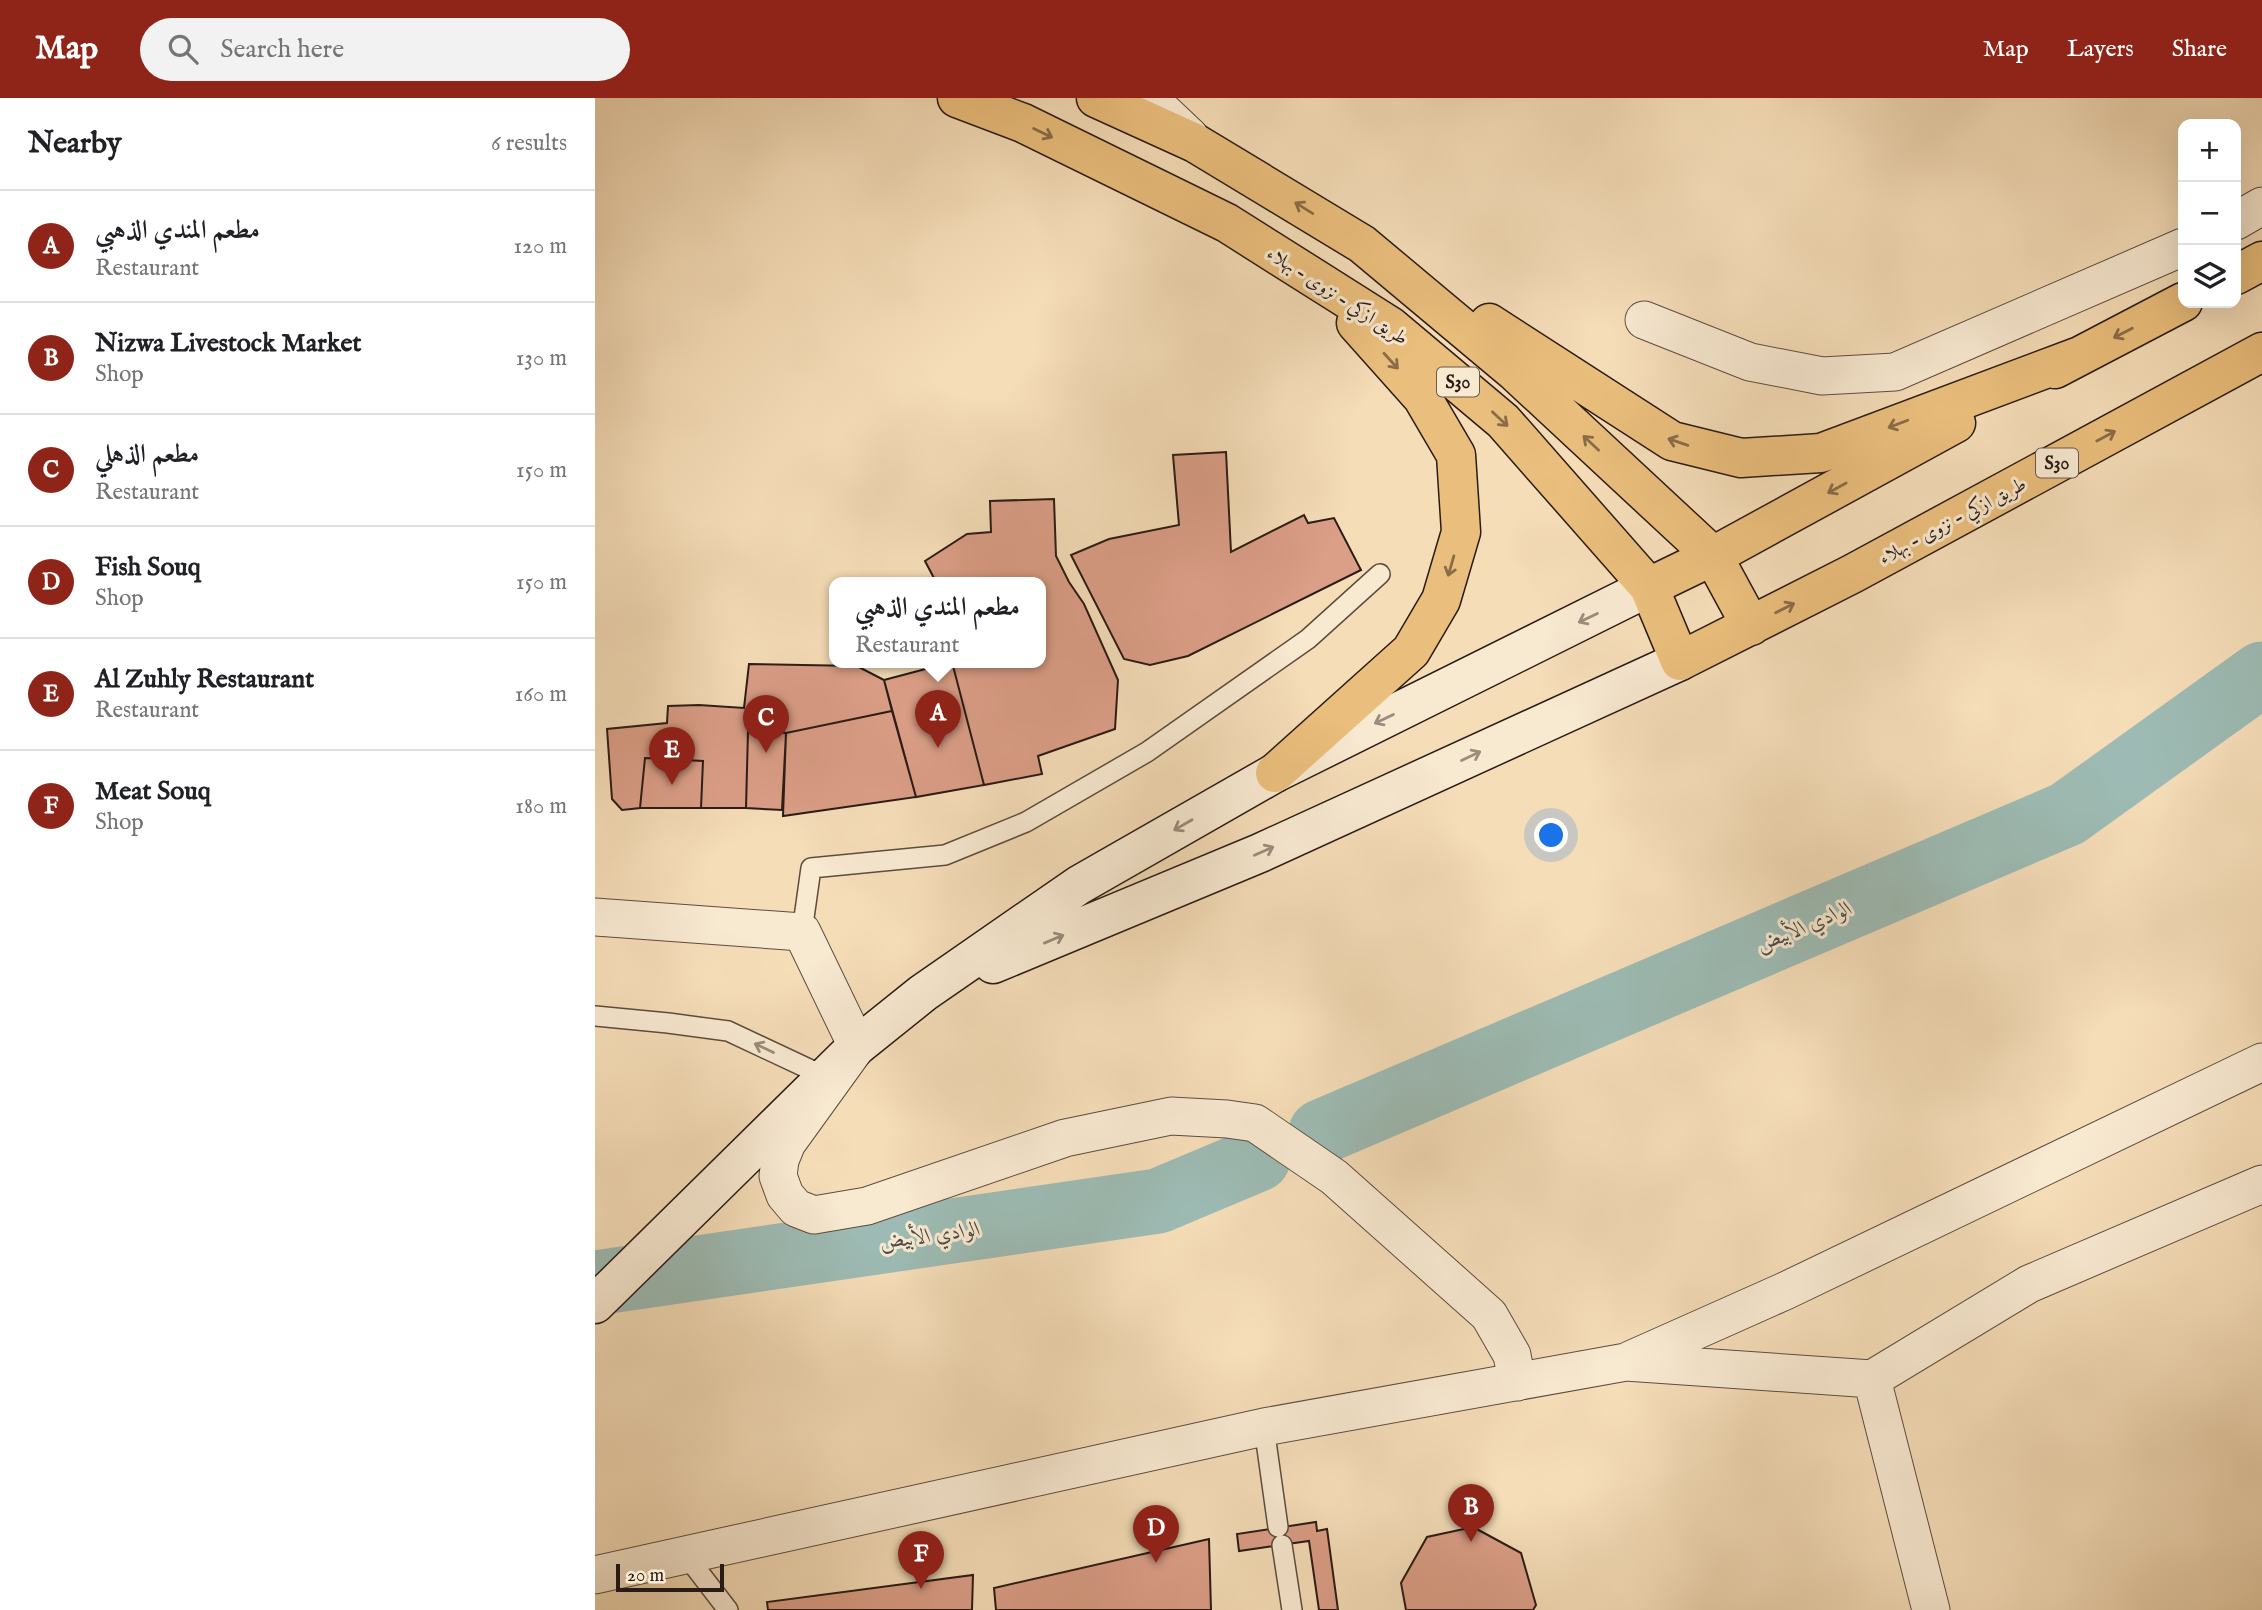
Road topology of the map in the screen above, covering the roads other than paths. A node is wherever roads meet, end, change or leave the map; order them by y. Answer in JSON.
{"nodes":[{"id":1,"x":957,"y":98,"type":"edge"},
{"id":2,"x":1096,"y":98,"type":"edge"},
{"id":3,"x":1149,"y":98,"type":"edge"},
{"id":4,"x":1195,"y":143,"type":"junction"},
{"id":5,"x":2262,"y":206,"type":"edge"},
{"id":6,"x":2241,"y":218,"type":"edge"},
{"id":7,"x":1227,"y":223,"type":"junction"},
{"id":8,"x":1362,"y":244,"type":"junction"},
{"id":9,"x":2178,"y":249,"type":"edge"},
{"id":10,"x":2262,"y":261,"type":"edge"},
{"id":11,"x":2241,"y":272,"type":"edge"},
{"id":12,"x":2178,"y":305,"type":"edge"},
{"id":13,"x":1644,"y":320,"type":"dead end"},
{"id":14,"x":2262,"y":352,"type":"edge"},
{"id":15,"x":2077,"y":357,"type":"junction"},
{"id":16,"x":1713,"y":556,"type":"junction"},
{"id":17,"x":1380,"y":574,"type":"dead end"},
{"id":18,"x":1649,"y":587,"type":"junction"},
{"id":19,"x":1751,"y":626,"type":"junction"},
{"id":20,"x":1680,"y":661,"type":"junction"},
{"id":21,"x":1275,"y":773,"type":"junction"},
{"id":22,"x":595,"y":917,"type":"edge"},
{"id":23,"x":801,"y":932,"type":"junction"},
{"id":24,"x":923,"y":993,"type":"junction"},
{"id":25,"x":595,"y":1016,"type":"edge"},
{"id":26,"x":857,"y":1046,"type":"junction"},
{"id":27,"x":2262,"y":1062,"type":"edge"},
{"id":28,"x":826,"y":1077,"type":"junction"},
{"id":29,"x":2262,"y":1184,"type":"edge"},
{"id":30,"x":595,"y":1304,"type":"edge"},
{"id":31,"x":1626,"y":1362,"type":"junction"},
{"id":32,"x":1873,"y":1379,"type":"junction"},
{"id":33,"x":1517,"y":1381,"type":"junction"},
{"id":34,"x":1264,"y":1427,"type":"junction"},
{"id":35,"x":685,"y":1554,"type":"junction"},
{"id":36,"x":595,"y":1575,"type":"edge"},
{"id":37,"x":728,"y":1610,"type":"edge"},
{"id":38,"x":1292,"y":1610,"type":"edge"},
{"id":39,"x":1931,"y":1610,"type":"edge"}],
"edges":[{"from":1,"to":7,"type":"main road","name":"طريق ازكي - نزوى - بهلاء","number":"S30","one_way":true},
{"from":2,"to":4,"type":"main road","number":"S30"},
{"from":3,"to":4,"type":"street"},
{"from":8,"to":4,"type":"main road","number":"S30","one_way":true},
{"from":5,"to":6,"type":"street"},
{"from":7,"to":18,"type":"main road","name":"طريق ازكي - نزوى - بهلاء","number":"S30","one_way":true},
{"from":7,"to":21,"type":"main road","one_way":true},
{"from":15,"to":8,"type":"main road","one_way":true},
{"from":16,"to":8,"type":"main road","number":"S30","one_way":true},
{"from":9,"to":13,"type":"street"},
{"from":10,"to":11,"type":"main road"},
{"from":12,"to":15,"type":"main road","one_way":true},
{"from":19,"to":14,"type":"main road","name":"طريق ازكي - نزوى - بهلاء","number":"S30","one_way":true},
{"from":15,"to":16,"type":"main road","one_way":true},
{"from":16,"to":18,"type":"main road"},
{"from":16,"to":19,"type":"main road","number":"S30"},
{"from":17,"to":23,"type":"lane"},
{"from":18,"to":20,"type":"main road","name":"طريق ازكي - نزوى - بهلاء","number":"S30"},
{"from":18,"to":21,"type":"street","one_way":true},
{"from":19,"to":20,"type":"main road","name":"طريق ازكي - نزوى - بهلاء","number":"S30"},
{"from":24,"to":20,"type":"street","one_way":true},
{"from":21,"to":24,"type":"street","one_way":true},
{"from":22,"to":23,"type":"street"},
{"from":23,"to":26,"type":"street"},
{"from":24,"to":26,"type":"street"},
{"from":28,"to":25,"type":"lane","one_way":true},
{"from":26,"to":28,"type":"street"},
{"from":26,"to":33,"type":"street"},
{"from":27,"to":31,"type":"street"},
{"from":28,"to":30,"type":"street"},
{"from":29,"to":32,"type":"street"},
{"from":31,"to":32,"type":"street"},
{"from":31,"to":33,"type":"street"},
{"from":32,"to":39,"type":"street"},
{"from":33,"to":34,"type":"street"},
{"from":34,"to":35,"type":"street"},
{"from":34,"to":38,"type":"lane"},
{"from":35,"to":36,"type":"street"},
{"from":35,"to":37,"type":"lane"}]}
